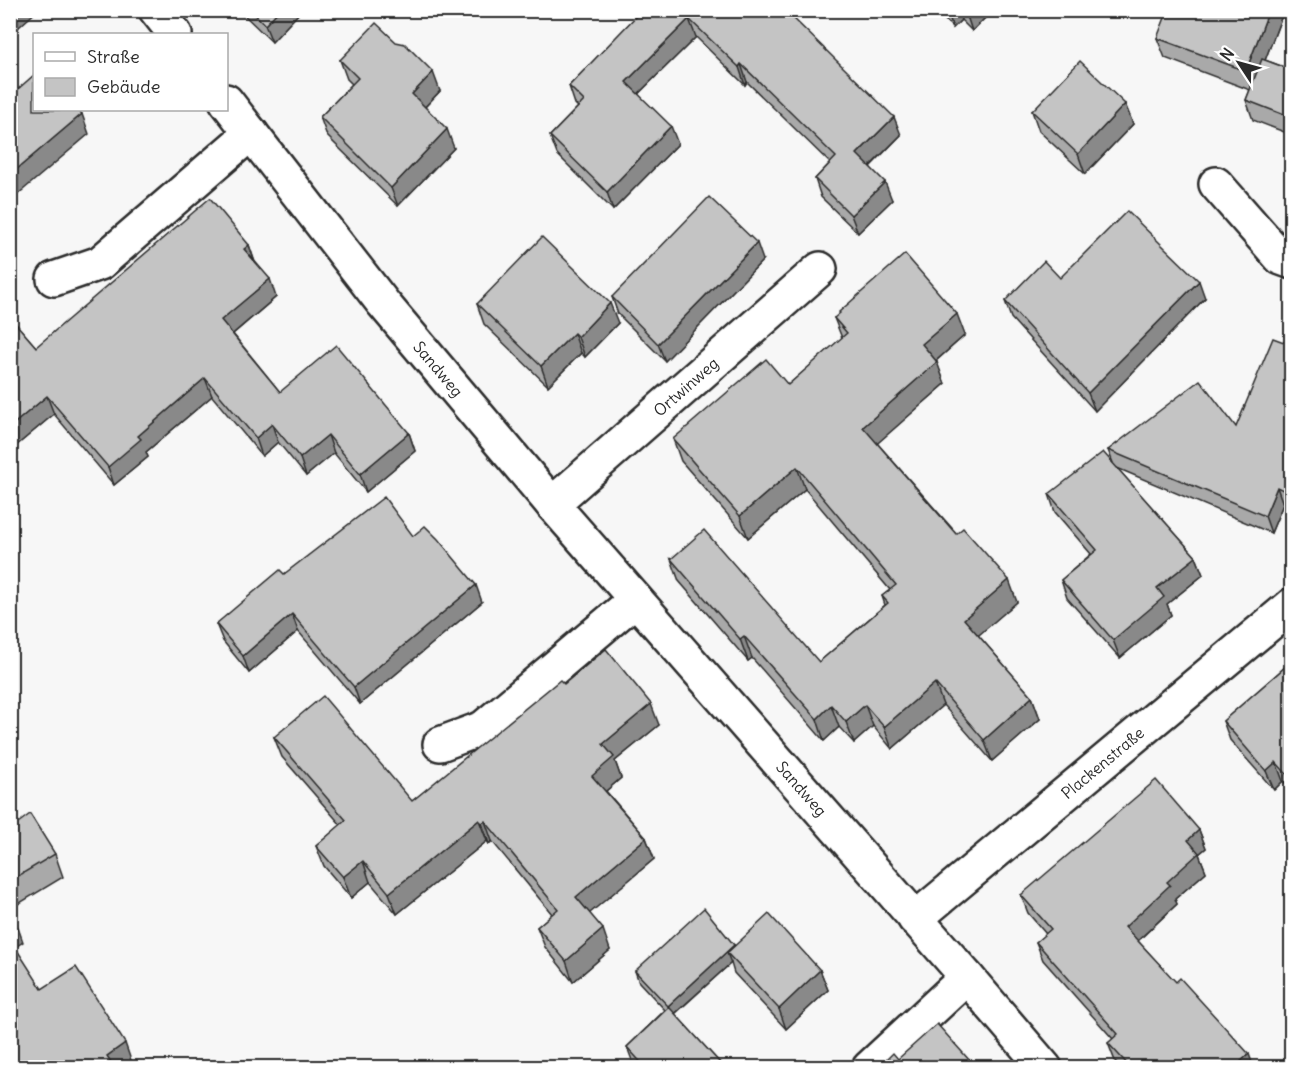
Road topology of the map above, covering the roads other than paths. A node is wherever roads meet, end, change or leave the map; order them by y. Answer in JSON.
{"nodes":[{"id":1,"x":156,"y":10,"type":"edge"},
{"id":2,"x":174,"y":33,"type":"edge"},
{"id":3,"x":228,"y":104,"type":"edge"},
{"id":4,"x":251,"y":133,"type":"junction"},
{"id":5,"x":1216,"y":184,"type":"dead end"},
{"id":6,"x":1292,"y":262,"type":"edge"},
{"id":7,"x":820,"y":269,"type":"dead end"},
{"id":8,"x":54,"y":279,"type":"dead end"},
{"id":9,"x":552,"y":504,"type":"junction"},
{"id":10,"x":635,"y":600,"type":"junction"},
{"id":11,"x":1291,"y":607,"type":"edge"},
{"id":12,"x":440,"y":744,"type":"dead end"},
{"id":13,"x":915,"y":919,"type":"junction"},
{"id":14,"x":967,"y":977,"type":"junction"},
{"id":15,"x":869,"y":1068,"type":"edge"},
{"id":16,"x":1045,"y":1068,"type":"edge"}],
"edges":[{"from":1,"to":2,"type":"street"},
{"from":3,"to":4,"type":"street","name":"Sandweg"},
{"from":4,"to":8,"type":"street"},
{"from":4,"to":9,"type":"street","name":"Sandweg"},
{"from":5,"to":6,"type":"street"},
{"from":7,"to":9,"type":"street","name":"Ortwinweg"},
{"from":9,"to":10,"type":"street","name":"Sandweg"},
{"from":10,"to":12,"type":"street"},
{"from":10,"to":13,"type":"street","name":"Sandweg"},
{"from":11,"to":13,"type":"street","name":"Plackenstraße"},
{"from":13,"to":14,"type":"street","name":"Sandweg"},
{"from":14,"to":15,"type":"street"},
{"from":14,"to":16,"type":"street","name":"Sandweg"}]}
